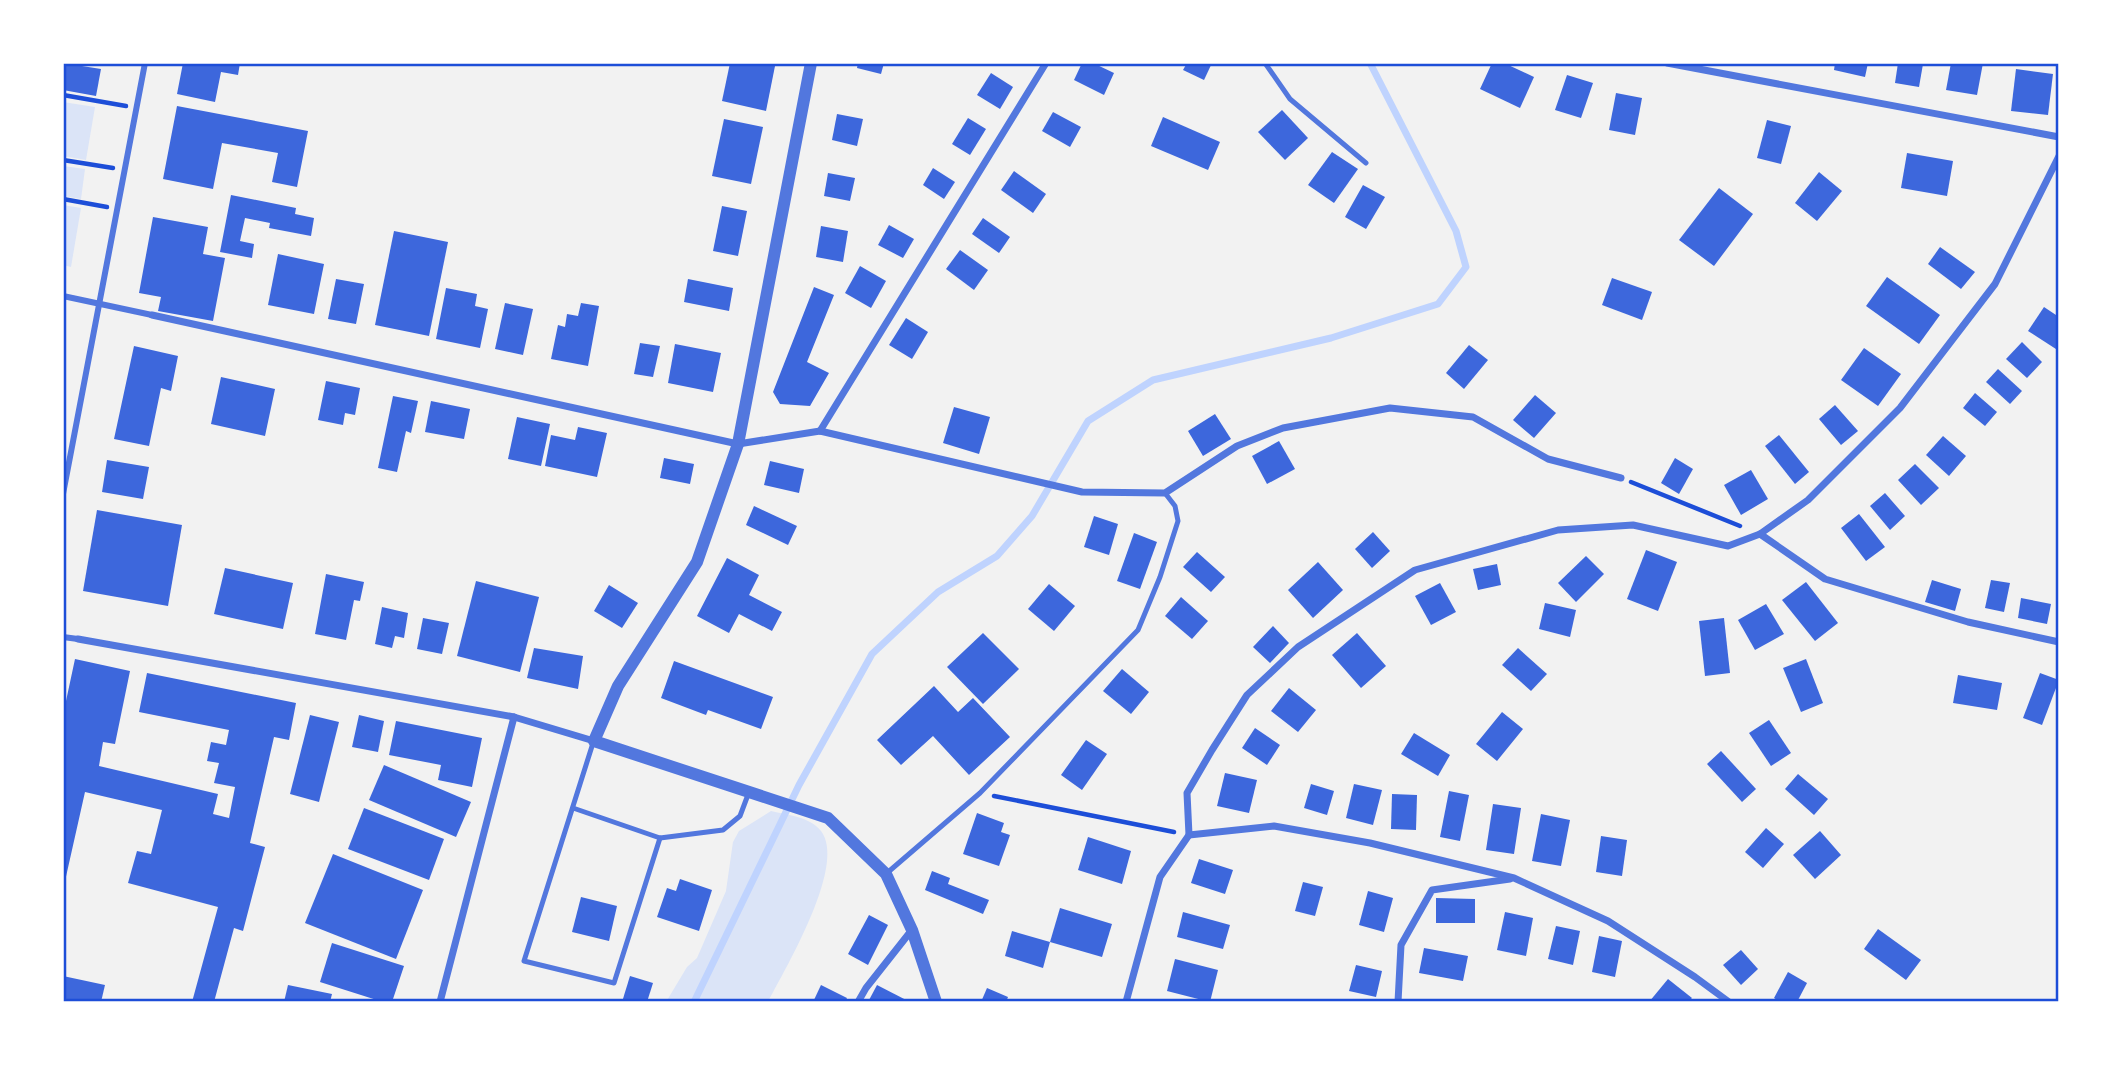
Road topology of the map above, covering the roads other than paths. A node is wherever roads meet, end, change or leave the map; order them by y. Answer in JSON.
{"nodes":[{"id":1,"x":145,"y":63,"type":"edge"},
{"id":2,"x":811,"y":63,"type":"edge"},
{"id":3,"x":1046,"y":63,"type":"edge"},
{"id":4,"x":1265,"y":63,"type":"edge"},
{"id":5,"x":1667,"y":63,"type":"edge"},
{"id":6,"x":2059,"y":137,"type":"edge"},
{"id":7,"x":2059,"y":156,"type":"edge"},
{"id":8,"x":1366,"y":163,"type":"dead end"},
{"id":9,"x":63,"y":296,"type":"edge"},
{"id":10,"x":99,"y":303,"type":"junction"},
{"id":11,"x":152,"y":314,"type":"joint"},
{"id":12,"x":820,"y":431,"type":"junction"},
{"id":13,"x":738,"y":444,"type":"junction"},
{"id":14,"x":1621,"y":478,"type":"road end"},
{"id":15,"x":1165,"y":493,"type":"junction"},
{"id":16,"x":63,"y":494,"type":"edge"},
{"id":17,"x":1760,"y":534,"type":"junction"},
{"id":18,"x":63,"y":637,"type":"edge"},
{"id":19,"x":78,"y":639,"type":"joint"},
{"id":20,"x":2059,"y":642,"type":"edge"},
{"id":21,"x":514,"y":717,"type":"junction"},
{"id":22,"x":594,"y":741,"type":"junction"},
{"id":23,"x":749,"y":791,"type":"junction"},
{"id":24,"x":573,"y":808,"type":"junction"},
{"id":25,"x":1189,"y":835,"type":"junction"},
{"id":26,"x":660,"y":838,"type":"junction"},
{"id":27,"x":886,"y":874,"type":"junction"},
{"id":28,"x":1514,"y":878,"type":"junction"},
{"id":29,"x":912,"y":930,"type":"junction"},
{"id":30,"x":440,"y":1002,"type":"edge"},
{"id":31,"x":858,"y":1002,"type":"edge"},
{"id":32,"x":936,"y":1002,"type":"edge"},
{"id":33,"x":1126,"y":1002,"type":"edge"},
{"id":34,"x":1398,"y":1002,"type":"edge"},
{"id":35,"x":1729,"y":1002,"type":"edge"}],
"edges":[{"from":1,"to":10,"type":"street"},
{"from":2,"to":13,"type":"street"},
{"from":3,"to":12,"type":"street"},
{"from":4,"to":8,"type":"lane"},
{"from":5,"to":6,"type":"street"},
{"from":7,"to":17,"type":"street"},
{"from":9,"to":10,"type":"street"},
{"from":10,"to":11,"type":"street"},
{"from":10,"to":16,"type":"street"},
{"from":11,"to":13,"type":"street"},
{"from":12,"to":13,"type":"street"},
{"from":12,"to":15,"type":"street"},
{"from":13,"to":22,"type":"street"},
{"from":14,"to":15,"type":"street"},
{"from":15,"to":27,"type":"lane"},
{"from":17,"to":20,"type":"street"},
{"from":17,"to":25,"type":"street"},
{"from":18,"to":19,"type":"street"},
{"from":19,"to":21,"type":"street"},
{"from":21,"to":22,"type":"street"},
{"from":21,"to":30,"type":"street"},
{"from":22,"to":23,"type":"street"},
{"from":22,"to":24,"type":"lane"},
{"from":23,"to":26,"type":"lane"},
{"from":23,"to":27,"type":"street"},
{"from":24,"to":26,"type":"lane"},
{"from":24,"to":26,"type":"lane"},
{"from":25,"to":28,"type":"street"},
{"from":25,"to":33,"type":"street"},
{"from":27,"to":29,"type":"street"},
{"from":28,"to":34,"type":"street"},
{"from":28,"to":35,"type":"street"},
{"from":29,"to":31,"type":"street"},
{"from":29,"to":32,"type":"street"}]}
